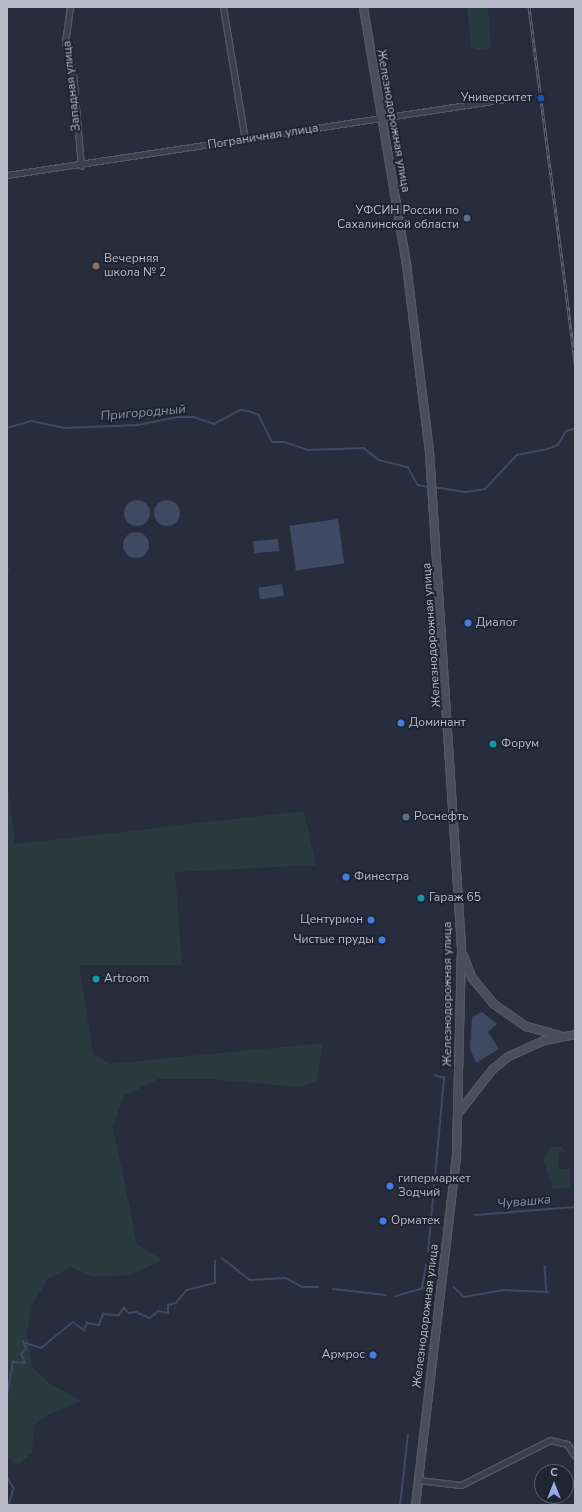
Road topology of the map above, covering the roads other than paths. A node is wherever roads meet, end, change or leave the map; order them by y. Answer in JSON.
{"nodes":[{"id":1,"x":70,"y":7,"type":"edge"},
{"id":2,"x":223,"y":7,"type":"edge"},
{"id":3,"x":363,"y":7,"type":"edge"},
{"id":4,"x":518,"y":97,"type":"dead end"},
{"id":5,"x":382,"y":117,"type":"junction"},
{"id":6,"x":245,"y":140,"type":"junction"},
{"id":7,"x":81,"y":166,"type":"junction"},
{"id":8,"x":7,"y":175,"type":"edge"},
{"id":9,"x":461,"y":949,"type":"junction"},
{"id":10,"x":575,"y":1034,"type":"edge"},
{"id":11,"x":563,"y":1035,"type":"junction"},
{"id":12,"x":459,"y":1111,"type":"junction"},
{"id":13,"x":575,"y":1456,"type":"edge"},
{"id":14,"x":418,"y":1480,"type":"junction"},
{"id":15,"x":415,"y":1505,"type":"edge"}],
"edges":[{"from":1,"to":7,"type":"street","name":"Западная улица"},
{"from":2,"to":6,"type":"street"},
{"from":3,"to":5,"type":"main road","name":"Железнодорожная улица"},
{"from":4,"to":5,"type":"street","name":"Пограничная улица"},
{"from":5,"to":6,"type":"street","name":"Пограничная улица"},
{"from":5,"to":9,"type":"main road","name":"Железнодорожная улица"},
{"from":6,"to":7,"type":"street","name":"Пограничная улица"},
{"from":7,"to":8,"type":"street","name":"Пограничная улица"},
{"from":9,"to":11,"type":"main road"},
{"from":9,"to":12,"type":"main road","name":"Железнодорожная улица"},
{"from":10,"to":11,"type":"main road"},
{"from":11,"to":12,"type":"main road"},
{"from":12,"to":14,"type":"main road","name":"Железнодорожная улица"},
{"from":13,"to":14,"type":"street"},
{"from":14,"to":15,"type":"main road","name":"Железнодорожная улица"}]}
